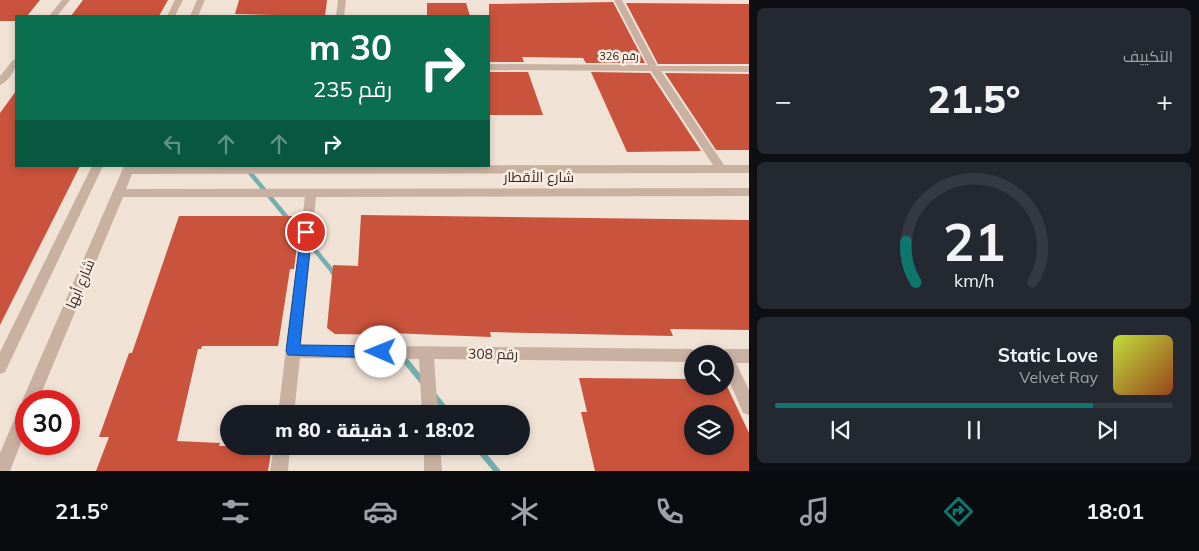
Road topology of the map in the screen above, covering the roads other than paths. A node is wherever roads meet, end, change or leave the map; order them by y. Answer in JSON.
{"nodes":[{"id":1,"x":66,"y":0,"type":"edge"},
{"id":2,"x":179,"y":0,"type":"edge"},
{"id":3,"x":201,"y":0,"type":"edge"},
{"id":4,"x":342,"y":0,"type":"edge"},
{"id":5,"x":618,"y":0,"type":"edge"},
{"id":6,"x":54,"y":15,"type":"edge"},
{"id":7,"x":172,"y":15,"type":"edge"},
{"id":8,"x":194,"y":15,"type":"edge"},
{"id":9,"x":340,"y":15,"type":"edge"},
{"id":10,"x":15,"y":63,"type":"edge"},
{"id":11,"x":490,"y":67,"type":"edge"},
{"id":12,"x":654,"y":68,"type":"junction"},
{"id":13,"x":749,"y":69,"type":"edge"},
{"id":14,"x":0,"y":82,"type":"edge"},
{"id":15,"x":98,"y":167,"type":"edge"},
{"id":16,"x":129,"y":168,"type":"edge"},
{"id":17,"x":324,"y":168,"type":"edge"},
{"id":18,"x":721,"y":169,"type":"junction"},
{"id":19,"x":749,"y":169,"type":"edge"},
{"id":20,"x":749,"y":192,"type":"edge"},
{"id":21,"x":119,"y":193,"type":"junction"},
{"id":22,"x":311,"y":193,"type":"junction"},
{"id":23,"x":292,"y":351,"type":"junction"},
{"id":24,"x":426,"y":353,"type":"junction"},
{"id":25,"x":684,"y":356,"type":"edge"},
{"id":26,"x":734,"y":356,"type":"edge"},
{"id":27,"x":749,"y":356,"type":"edge"},
{"id":28,"x":0,"y":367,"type":"edge"},
{"id":29,"x":734,"y":374,"type":"edge"},
{"id":30,"x":35,"y":390,"type":"edge"},
{"id":31,"x":287,"y":405,"type":"edge"},
{"id":32,"x":429,"y":405,"type":"edge"},
{"id":33,"x":749,"y":408,"type":"edge"},
{"id":34,"x":15,"y":437,"type":"edge"},
{"id":35,"x":281,"y":455,"type":"edge"},
{"id":36,"x":432,"y":455,"type":"edge"},
{"id":37,"x":1,"y":471,"type":"edge"},
{"id":38,"x":279,"y":471,"type":"edge"},
{"id":39,"x":433,"y":471,"type":"edge"}],
"edges":[{"from":1,"to":6,"type":"street"},
{"from":2,"to":7,"type":"street"},
{"from":3,"to":8,"type":"street"},
{"from":4,"to":9,"type":"street"},
{"from":5,"to":12,"type":"street"},
{"from":10,"to":14,"type":"street"},
{"from":11,"to":12,"type":"street","name":"رقم 326"},
{"from":12,"to":13,"type":"street","name":"رقم 326"},
{"from":12,"to":18,"type":"street"},
{"from":15,"to":28,"type":"street"},
{"from":16,"to":17,"type":"street","name":"شارع الأقطار"},
{"from":16,"to":21,"type":"street","name":"شارع أبها"},
{"from":17,"to":18,"type":"street","name":"شارع الأقطار"},
{"from":18,"to":19,"type":"street","name":"شارع الأقطار"},
{"from":20,"to":22,"type":"street","name":"شارع الأقطار"},
{"from":21,"to":22,"type":"street","name":"شارع الأقطار"},
{"from":21,"to":30,"type":"street","name":"شارع أبها"},
{"from":22,"to":23,"type":"street"},
{"from":23,"to":24,"type":"street","name":"رقم 308"},
{"from":23,"to":31,"type":"street"},
{"from":24,"to":25,"type":"street","name":"رقم 308"},
{"from":24,"to":32,"type":"street"},
{"from":26,"to":27,"type":"street"},
{"from":29,"to":33,"type":"street"},
{"from":34,"to":37,"type":"street"},
{"from":35,"to":38,"type":"street"},
{"from":36,"to":39,"type":"street"}]}
